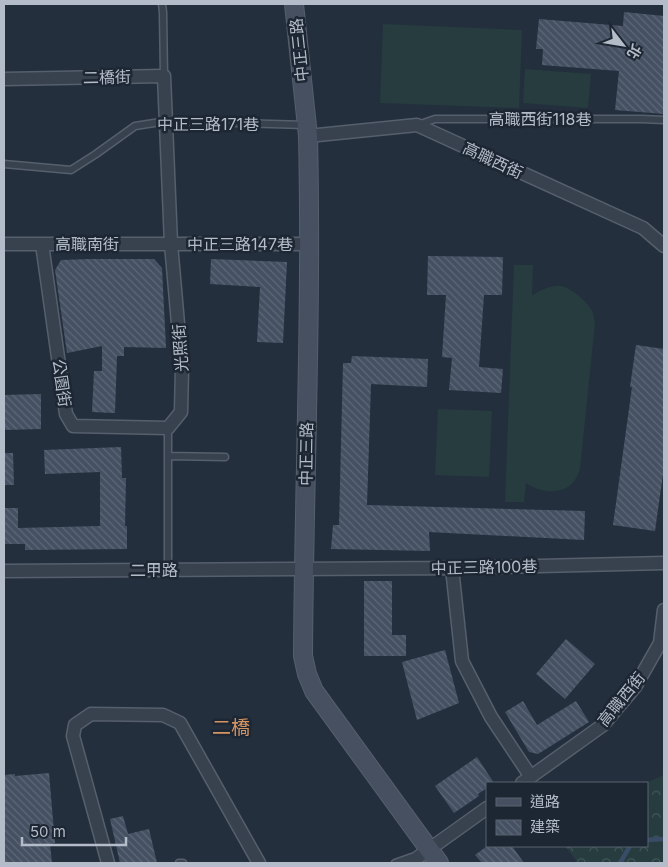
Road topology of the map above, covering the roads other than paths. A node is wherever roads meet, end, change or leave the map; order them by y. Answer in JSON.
{"nodes":[{"id":1,"x":162,"y":4,"type":"edge"},
{"id":2,"x":294,"y":4,"type":"edge"},
{"id":3,"x":164,"y":76,"type":"junction"},
{"id":4,"x":4,"y":79,"type":"edge"},
{"id":5,"x":664,"y":120,"type":"edge"},
{"id":6,"x":167,"y":122,"type":"junction"},
{"id":7,"x":417,"y":125,"type":"junction"},
{"id":8,"x":308,"y":131,"type":"junction"},
{"id":9,"x":4,"y":164,"type":"edge"},
{"id":10,"x":4,"y":244,"type":"edge"},
{"id":11,"x":42,"y":244,"type":"junction"},
{"id":12,"x":171,"y":244,"type":"junction"},
{"id":13,"x":310,"y":244,"type":"junction"},
{"id":14,"x":664,"y":246,"type":"edge"},
{"id":15,"x":168,"y":428,"type":"junction"},
{"id":16,"x":168,"y":456,"type":"junction"},
{"id":17,"x":225,"y":457,"type":"dead end"},
{"id":18,"x":664,"y":563,"type":"edge"},
{"id":19,"x":452,"y":568,"type":"junction"},
{"id":20,"x":304,"y":569,"type":"junction"},
{"id":21,"x":168,"y":570,"type":"junction"},
{"id":22,"x":4,"y":571,"type":"edge"},
{"id":23,"x":664,"y":610,"type":"edge"},
{"id":24,"x":526,"y":780,"type":"edge"},
{"id":25,"x":486,"y":809,"type":"edge"},
{"id":26,"x":434,"y":857,"type":"edge"},
{"id":27,"x":108,"y":863,"type":"edge"},
{"id":28,"x":259,"y":863,"type":"edge"},
{"id":29,"x":395,"y":863,"type":"edge"},
{"id":30,"x":410,"y":863,"type":"edge"}],
"edges":[{"from":1,"to":3,"type":"lane"},
{"from":2,"to":8,"type":"street","name":"中正三路"},
{"from":3,"to":4,"type":"street","name":"二橋街"},
{"from":3,"to":6,"type":"street"},
{"from":5,"to":7,"type":"lane","name":"高職西街118巷"},
{"from":6,"to":8,"type":"lane","name":"中正三路171巷"},
{"from":6,"to":9,"type":"lane","name":"中正三路171巷"},
{"from":6,"to":12,"type":"street","name":"光照街"},
{"from":7,"to":8,"type":"street"},
{"from":7,"to":14,"type":"street","name":"高職西街"},
{"from":8,"to":13,"type":"street","name":"中正三路"},
{"from":10,"to":11,"type":"street","name":"高職南街"},
{"from":11,"to":12,"type":"street","name":"高職南街"},
{"from":11,"to":15,"type":"street","name":"公園街"},
{"from":12,"to":13,"type":"street","name":"中正三路147巷"},
{"from":12,"to":15,"type":"street","name":"光照街"},
{"from":13,"to":20,"type":"street","name":"中正三路"},
{"from":15,"to":16,"type":"lane"},
{"from":16,"to":17,"type":"lane"},
{"from":16,"to":21,"type":"lane"},
{"from":18,"to":19,"type":"street","name":"中正三路100巷"},
{"from":19,"to":20,"type":"street","name":"中正三路100巷"},
{"from":19,"to":24,"type":"street"},
{"from":20,"to":21,"type":"street","name":"二甲路"},
{"from":20,"to":26,"type":"street","name":"中正三路"},
{"from":21,"to":22,"type":"street","name":"二甲路"},
{"from":23,"to":24,"type":"street","name":"高職西街"},
{"from":25,"to":26,"type":"street"},
{"from":26,"to":29,"type":"lane"},
{"from":26,"to":30,"type":"street"},
{"from":27,"to":28,"type":"street"}]}
